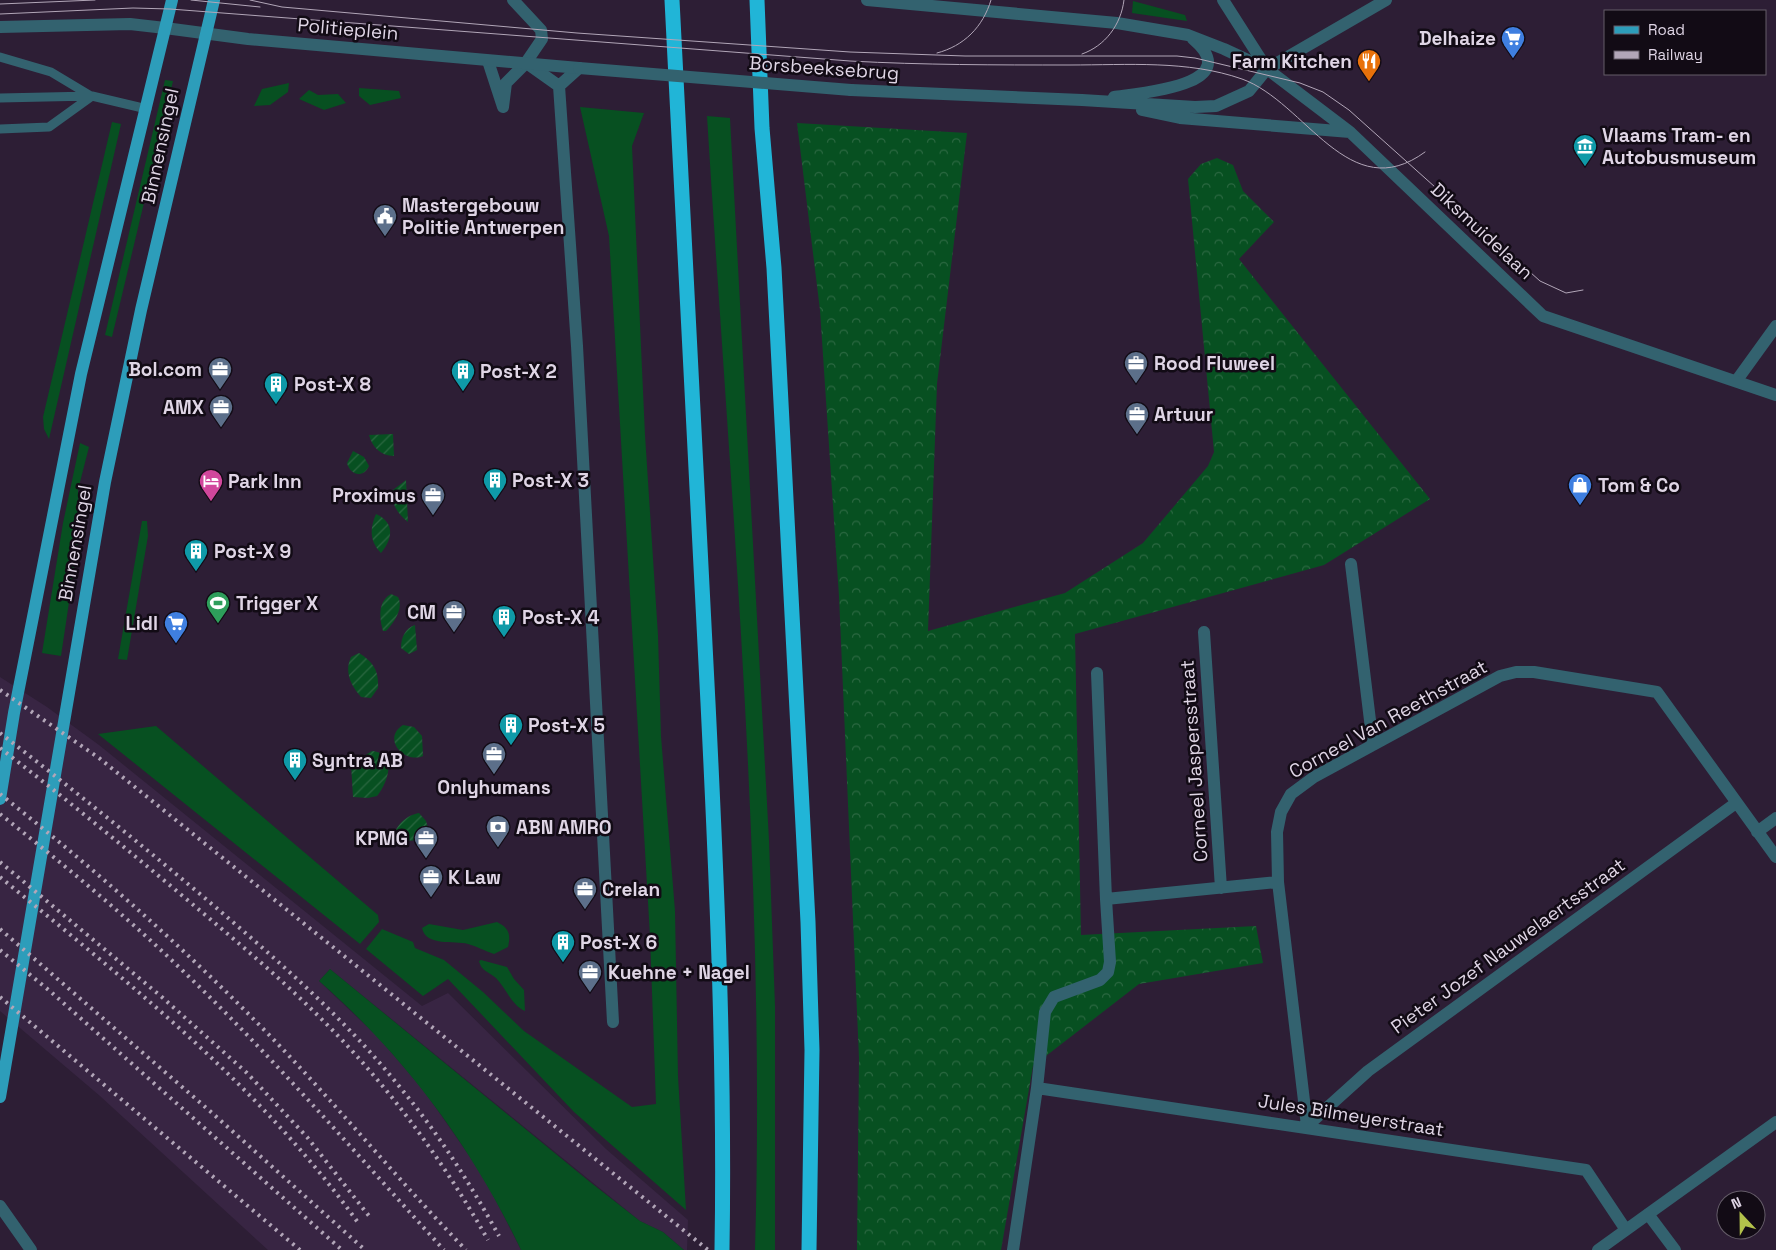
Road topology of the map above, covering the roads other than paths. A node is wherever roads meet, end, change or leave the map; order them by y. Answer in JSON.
{"nodes":[{"id":1,"x":172,"y":0,"type":"edge"},
{"id":2,"x":214,"y":0,"type":"edge"},
{"id":3,"x":514,"y":0,"type":"edge"},
{"id":4,"x":672,"y":0,"type":"edge"},
{"id":5,"x":757,"y":0,"type":"edge"},
{"id":6,"x":867,"y":0,"type":"edge"},
{"id":7,"x":1223,"y":0,"type":"edge"},
{"id":8,"x":1386,"y":0,"type":"edge"},
{"id":9,"x":0,"y":27,"type":"edge"},
{"id":10,"x":166,"y":28,"type":"junction"},
{"id":11,"x":205,"y":33,"type":"junction"},
{"id":12,"x":1188,"y":35,"type":"junction"},
{"id":13,"x":0,"y":57,"type":"edge"},
{"id":14,"x":488,"y":61,"type":"junction"},
{"id":15,"x":526,"y":64,"type":"junction"},
{"id":16,"x":579,"y":68,"type":"junction"},
{"id":17,"x":1267,"y":69,"type":"junction"},
{"id":18,"x":559,"y":86,"type":"junction"},
{"id":19,"x":92,"y":96,"type":"junction"},
{"id":20,"x":0,"y":98,"type":"edge"},
{"id":21,"x":1094,"y":101,"type":"junction"},
{"id":22,"x":146,"y":109,"type":"junction"},
{"id":23,"x":0,"y":129,"type":"edge"},
{"id":24,"x":1350,"y":132,"type":"junction"},
{"id":25,"x":1776,"y":326,"type":"edge"},
{"id":26,"x":1737,"y":380,"type":"junction"},
{"id":27,"x":1776,"y":395,"type":"edge"},
{"id":28,"x":1351,"y":564,"type":"dead end"},
{"id":29,"x":1204,"y":632,"type":"dead end"},
{"id":30,"x":1097,"y":673,"type":"dead end"},
{"id":31,"x":1373,"y":746,"type":"junction"},
{"id":32,"x":0,"y":799,"type":"edge"},
{"id":33,"x":1736,"y":803,"type":"junction"},
{"id":34,"x":1776,"y":818,"type":"edge"},
{"id":35,"x":1757,"y":832,"type":"junction"},
{"id":36,"x":1776,"y":857,"type":"edge"},
{"id":37,"x":1278,"y":882,"type":"junction"},
{"id":38,"x":1221,"y":888,"type":"junction"},
{"id":39,"x":1106,"y":899,"type":"junction"},
{"id":40,"x":613,"y":1022,"type":"dead end"},
{"id":41,"x":1037,"y":1088,"type":"junction"},
{"id":42,"x":0,"y":1097,"type":"edge"},
{"id":43,"x":1776,"y":1122,"type":"edge"},
{"id":44,"x":1307,"y":1126,"type":"junction"},
{"id":45,"x":0,"y":1206,"type":"edge"},
{"id":46,"x":1648,"y":1214,"type":"junction"},
{"id":47,"x":1626,"y":1230,"type":"junction"},
{"id":48,"x":31,"y":1250,"type":"edge"},
{"id":49,"x":722,"y":1250,"type":"edge"},
{"id":50,"x":809,"y":1250,"type":"edge"},
{"id":51,"x":1013,"y":1250,"type":"edge"},
{"id":52,"x":1598,"y":1250,"type":"edge"},
{"id":53,"x":1675,"y":1250,"type":"edge"}],
"edges":[{"from":1,"to":10,"type":"main road","name":"Binnensingel"},
{"from":2,"to":11,"type":"main road","name":"Binnensingel"},
{"from":3,"to":15,"type":"street"},
{"from":4,"to":49,"type":"highway"},
{"from":5,"to":50,"type":"highway"},
{"from":6,"to":12,"type":"street"},
{"from":7,"to":17,"type":"street","name":"Diksmuidelaan"},
{"from":8,"to":17,"type":"street"},
{"from":9,"to":10,"type":"street","name":"Politieplein"},
{"from":10,"to":11,"type":"street","name":"Politieplein"},
{"from":10,"to":22,"type":"main road","name":"Binnensingel"},
{"from":11,"to":14,"type":"street","name":"Politieplein"},
{"from":11,"to":42,"type":"main road","name":"Binnensingel"},
{"from":12,"to":17,"type":"street"},
{"from":12,"to":21,"type":"street","name":"Borsbeeksebrug"},
{"from":13,"to":19,"type":"lane"},
{"from":14,"to":15,"type":"street","name":"Politieplein"},
{"from":14,"to":15,"type":"street"},
{"from":15,"to":16,"type":"street","name":"Politieplein"},
{"from":15,"to":18,"type":"street"},
{"from":16,"to":18,"type":"street"},
{"from":16,"to":21,"type":"street","name":"Borsbeeksebrug","bridge":true},
{"from":17,"to":21,"type":"street","name":"Borsbeeksebrug"},
{"from":17,"to":24,"type":"street","name":"Diksmuidelaan"},
{"from":18,"to":40,"type":"street"},
{"from":19,"to":20,"type":"lane"},
{"from":19,"to":22,"type":"lane"},
{"from":19,"to":23,"type":"lane"},
{"from":21,"to":24,"type":"street"},
{"from":22,"to":32,"type":"main road","name":"Binnensingel"},
{"from":24,"to":26,"type":"street","name":"Diksmuidelaan"},
{"from":25,"to":26,"type":"street"},
{"from":26,"to":27,"type":"street","name":"Diksmuidelaan"},
{"from":28,"to":31,"type":"street"},
{"from":29,"to":38,"type":"street","name":"Corneel Jaspersstraat"},
{"from":30,"to":39,"type":"street"},
{"from":31,"to":33,"type":"street","name":"Corneel Van Reethstraat"},
{"from":31,"to":37,"type":"street","name":"Corneel Van Reethstraat"},
{"from":33,"to":35,"type":"street"},
{"from":33,"to":44,"type":"street","name":"Pieter Jozef Nauwelaertsstraat"},
{"from":34,"to":35,"type":"street"},
{"from":35,"to":36,"type":"street"},
{"from":37,"to":38,"type":"street","name":"Corneel Jaspersstraat"},
{"from":37,"to":44,"type":"street","name":"Corneel Van Reethstraat"},
{"from":38,"to":39,"type":"street","name":"Corneel Jaspersstraat"},
{"from":39,"to":41,"type":"street"},
{"from":41,"to":44,"type":"street","name":"Jules Bilmeyerstraat"},
{"from":41,"to":51,"type":"street"},
{"from":43,"to":46,"type":"street"},
{"from":44,"to":47,"type":"street","name":"Jules Bilmeyerstraat"},
{"from":45,"to":48,"type":"street"},
{"from":46,"to":47,"type":"street"},
{"from":46,"to":53,"type":"street"},
{"from":47,"to":52,"type":"street"}]}
